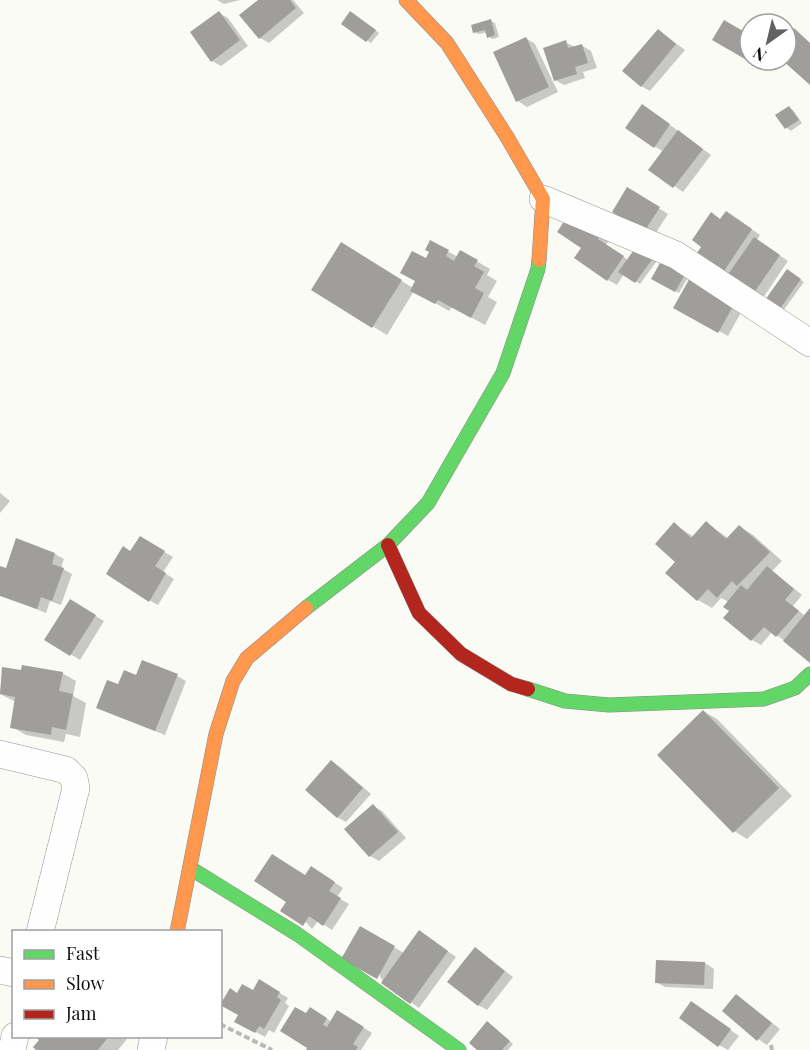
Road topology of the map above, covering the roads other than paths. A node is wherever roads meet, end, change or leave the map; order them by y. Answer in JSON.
{"nodes":[{"id":1,"x":406,"y":0,"type":"edge"},
{"id":2,"x":543,"y":199,"type":"junction"},
{"id":3,"x":810,"y":343,"type":"edge"},
{"id":4,"x":388,"y":545,"type":"junction"},
{"id":5,"x":810,"y":674,"type":"edge"},
{"id":6,"x":0,"y":754,"type":"edge"},
{"id":7,"x":190,"y":868,"type":"junction"},
{"id":8,"x":40,"y":930,"type":"edge"},
{"id":9,"x":177,"y":930,"type":"edge"},
{"id":10,"x":459,"y":1050,"type":"edge"}],
"edges":[{"from":1,"to":2,"type":"street"},
{"from":2,"to":3,"type":"street"},
{"from":2,"to":4,"type":"street"},
{"from":4,"to":5,"type":"street"},
{"from":4,"to":7,"type":"street"},
{"from":6,"to":8,"type":"street"},
{"from":7,"to":9,"type":"street"},
{"from":7,"to":10,"type":"street"}]}
